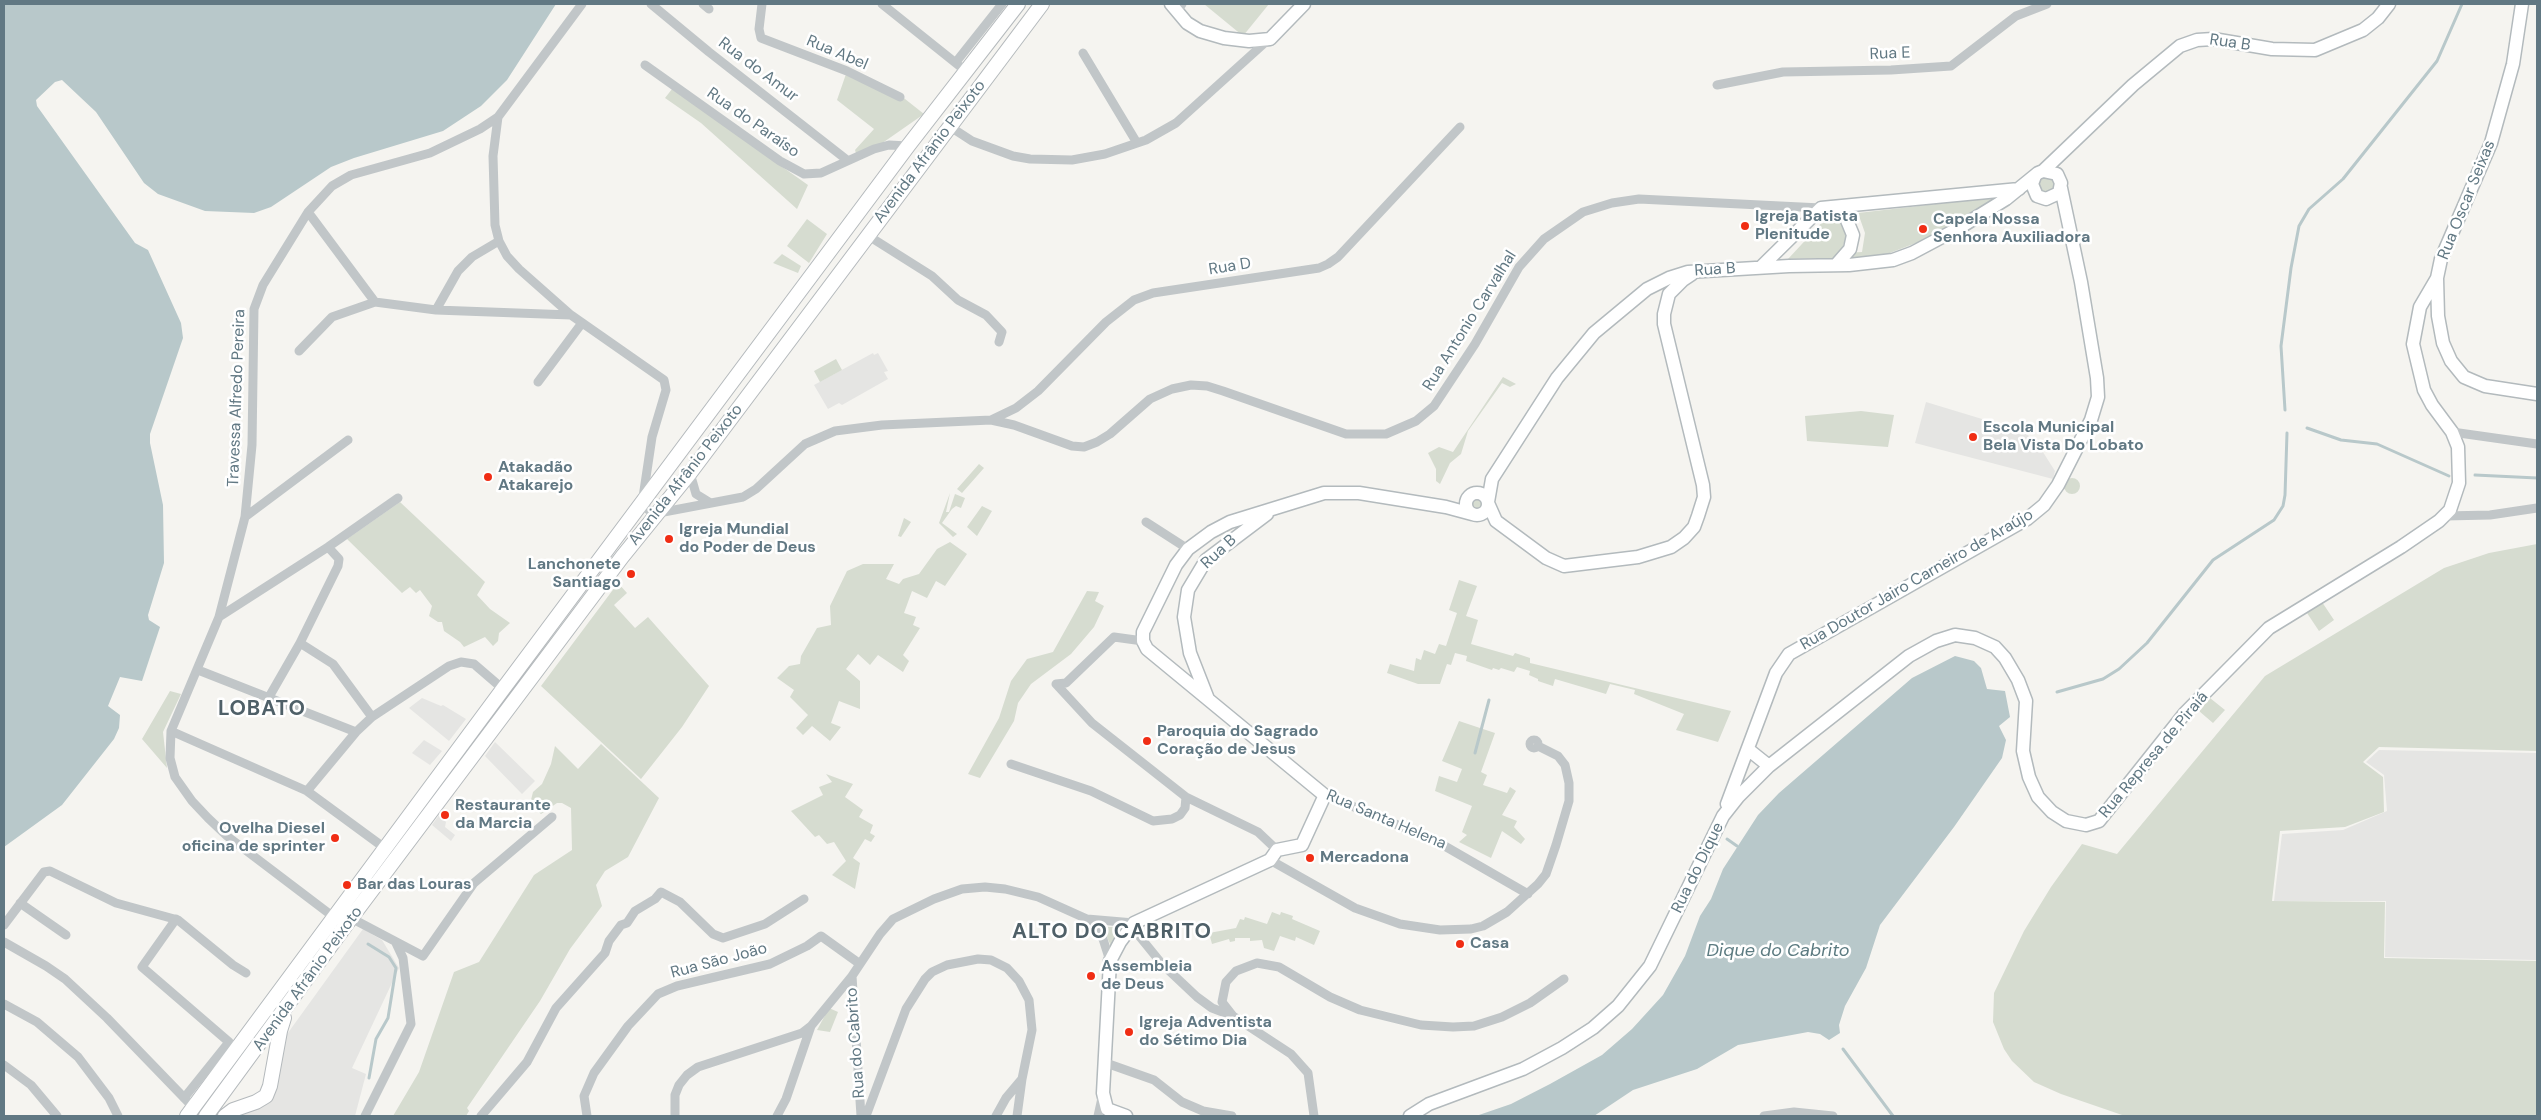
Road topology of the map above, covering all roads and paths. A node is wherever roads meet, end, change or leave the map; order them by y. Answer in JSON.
{"nodes":[{"id":1,"x":582,"y":4,"type":"edge"},
{"id":2,"x":651,"y":4,"type":"edge"},
{"id":3,"x":762,"y":4,"type":"edge"},
{"id":4,"x":882,"y":4,"type":"edge"},
{"id":5,"x":1002,"y":4,"type":"edge"},
{"id":6,"x":1018,"y":4,"type":"edge"},
{"id":7,"x":1042,"y":4,"type":"edge"},
{"id":8,"x":1304,"y":4,"type":"edge"},
{"id":9,"x":2047,"y":4,"type":"edge"},
{"id":10,"x":2389,"y":4,"type":"edge"},
{"id":11,"x":2522,"y":4,"type":"edge"},
{"id":12,"x":1176,"y":6,"type":"edge"},
{"id":13,"x":1270,"y":39,"type":"junction"},
{"id":14,"x":1083,"y":52,"type":"dead end"},
{"id":15,"x":956,"y":62,"type":"junction"},
{"id":16,"x":645,"y":65,"type":"dead end"},
{"id":17,"x":967,"y":72,"type":"junction"},
{"id":18,"x":1717,"y":85,"type":"dead end"},
{"id":19,"x":900,"y":97,"type":"dead end"},
{"id":20,"x":498,"y":117,"type":"junction"},
{"id":21,"x":949,"y":126,"type":"junction"},
{"id":22,"x":1460,"y":127,"type":"dead end"},
{"id":23,"x":1137,"y":143,"type":"junction"},
{"id":24,"x":908,"y":146,"type":"junction"},
{"id":25,"x":2067,"y":150,"type":"junction"},
{"id":26,"x":847,"y":160,"type":"junction"},
{"id":27,"x":2039,"y":173,"type":"junction"},
{"id":28,"x":2061,"y":186,"type":"junction"},
{"id":29,"x":2020,"y":189,"type":"junction"},
{"id":30,"x":2039,"y":197,"type":"junction"},
{"id":31,"x":1795,"y":207,"type":"junction"},
{"id":32,"x":1821,"y":208,"type":"junction"},
{"id":33,"x":308,"y":212,"type":"junction"},
{"id":34,"x":2068,"y":224,"type":"junction"},
{"id":35,"x":1802,"y":227,"type":"junction"},
{"id":36,"x":867,"y":235,"type":"junction"},
{"id":37,"x":499,"y":241,"type":"junction"},
{"id":38,"x":1836,"y":265,"type":"junction"},
{"id":39,"x":1761,"y":267,"type":"junction"},
{"id":40,"x":1700,"y":271,"type":"junction"},
{"id":41,"x":2437,"y":278,"type":"junction"},
{"id":42,"x":375,"y":302,"type":"junction"},
{"id":43,"x":436,"y":310,"type":"junction"},
{"id":44,"x":571,"y":315,"type":"junction"},
{"id":45,"x":582,"y":322,"type":"junction"},
{"id":46,"x":999,"y":342,"type":"dead end"},
{"id":47,"x":299,"y":351,"type":"dead end"},
{"id":48,"x":538,"y":382,"type":"dead end"},
{"id":49,"x":2537,"y":394,"type":"edge"},
{"id":50,"x":991,"y":420,"type":"junction"},
{"id":51,"x":2452,"y":432,"type":"junction"},
{"id":52,"x":348,"y":440,"type":"dead end"},
{"id":53,"x":2537,"y":444,"type":"edge"},
{"id":54,"x":690,"y":473,"type":"junction"},
{"id":55,"x":1492,"y":479,"type":"junction"},
{"id":56,"x":1470,"y":495,"type":"junction"},
{"id":57,"x":398,"y":498,"type":"dead end"},
{"id":58,"x":709,"y":502,"type":"junction"},
{"id":59,"x":1488,"y":503,"type":"junction"},
{"id":60,"x":642,"y":504,"type":"junction"},
{"id":61,"x":1280,"y":506,"type":"junction"},
{"id":62,"x":1446,"y":507,"type":"junction"},
{"id":63,"x":2537,"y":508,"type":"edge"},
{"id":64,"x":657,"y":514,"type":"junction"},
{"id":65,"x":1473,"y":514,"type":"junction"},
{"id":66,"x":2444,"y":516,"type":"junction"},
{"id":67,"x":245,"y":517,"type":"junction"},
{"id":68,"x":1496,"y":521,"type":"junction"},
{"id":69,"x":1146,"y":522,"type":"dead end"},
{"id":70,"x":1214,"y":530,"type":"junction"},
{"id":71,"x":1224,"y":544,"type":"junction"},
{"id":72,"x":328,"y":547,"type":"junction"},
{"id":73,"x":1188,"y":549,"type":"junction"},
{"id":74,"x":219,"y":617,"type":"junction"},
{"id":75,"x":1143,"y":641,"type":"junction"},
{"id":76,"x":300,"y":643,"type":"junction"},
{"id":77,"x":1995,"y":648,"type":"joint"},
{"id":78,"x":198,"y":670,"type":"junction"},
{"id":79,"x":503,"y":689,"type":"junction"},
{"id":80,"x":269,"y":697,"type":"junction"},
{"id":81,"x":1209,"y":702,"type":"junction"},
{"id":82,"x":372,"y":716,"type":"junction"},
{"id":83,"x":171,"y":731,"type":"junction"},
{"id":84,"x":356,"y":732,"type":"junction"},
{"id":85,"x":1538,"y":746,"type":"dead end"},
{"id":86,"x":1749,"y":750,"type":"junction"},
{"id":87,"x":1011,"y":764,"type":"dead end"},
{"id":88,"x":1769,"y":766,"type":"junction"},
{"id":89,"x":307,"y":791,"type":"junction"},
{"id":90,"x":1323,"y":794,"type":"junction"},
{"id":91,"x":1186,"y":797,"type":"junction"},
{"id":92,"x":1723,"y":816,"type":"junction"},
{"id":93,"x":552,"y":817,"type":"dead end"},
{"id":94,"x":386,"y":848,"type":"junction"},
{"id":95,"x":1274,"y":855,"type":"junction"},
{"id":96,"x":1528,"y":894,"type":"junction"},
{"id":97,"x":804,"y":899,"type":"dead end"},
{"id":98,"x":20,"y":903,"type":"junction"},
{"id":99,"x":335,"y":918,"type":"junction"},
{"id":100,"x":351,"y":918,"type":"junction"},
{"id":101,"x":176,"y":919,"type":"junction"},
{"id":102,"x":1087,"y":919,"type":"junction"},
{"id":103,"x":1134,"y":923,"type":"junction"},
{"id":104,"x":4,"y":925,"type":"edge"},
{"id":105,"x":66,"y":935,"type":"dead end"},
{"id":106,"x":395,"y":941,"type":"junction"},
{"id":107,"x":4,"y":942,"type":"edge"},
{"id":108,"x":1110,"y":961,"type":"junction"},
{"id":109,"x":860,"y":964,"type":"junction"},
{"id":110,"x":246,"y":973,"type":"dead end"},
{"id":111,"x":852,"y":976,"type":"junction"},
{"id":112,"x":1564,"y":979,"type":"dead end"},
{"id":113,"x":291,"y":1000,"type":"junction"},
{"id":114,"x":4,"y":1004,"type":"edge"},
{"id":115,"x":1233,"y":1016,"type":"junction"},
{"id":116,"x":811,"y":1026,"type":"junction"},
{"id":117,"x":231,"y":1056,"type":"junction"},
{"id":118,"x":250,"y":1058,"type":"junction"},
{"id":119,"x":1106,"y":1063,"type":"junction"},
{"id":120,"x":4,"y":1065,"type":"edge"},
{"id":121,"x":270,"y":1076,"type":"junction"},
{"id":122,"x":1022,"y":1079,"type":"junction"},
{"id":123,"x":1103,"y":1093,"type":"junction"},
{"id":124,"x":584,"y":1096,"type":"junction"},
{"id":125,"x":186,"y":1110,"type":"edge"},
{"id":126,"x":57,"y":1116,"type":"edge"},
{"id":127,"x":118,"y":1116,"type":"edge"},
{"id":128,"x":206,"y":1116,"type":"edge"},
{"id":129,"x":225,"y":1116,"type":"edge"},
{"id":130,"x":366,"y":1116,"type":"edge"},
{"id":131,"x":482,"y":1116,"type":"edge"},
{"id":132,"x":580,"y":1116,"type":"edge"},
{"id":133,"x":587,"y":1116,"type":"edge"},
{"id":134,"x":675,"y":1116,"type":"edge"},
{"id":135,"x":777,"y":1116,"type":"edge"},
{"id":136,"x":861,"y":1116,"type":"edge"},
{"id":137,"x":866,"y":1116,"type":"edge"},
{"id":138,"x":996,"y":1116,"type":"edge"},
{"id":139,"x":1018,"y":1116,"type":"edge"},
{"id":140,"x":1098,"y":1116,"type":"edge"},
{"id":141,"x":1126,"y":1116,"type":"edge"},
{"id":142,"x":1232,"y":1116,"type":"edge"},
{"id":143,"x":1314,"y":1116,"type":"edge"},
{"id":144,"x":1410,"y":1116,"type":"edge"},
{"id":145,"x":1764,"y":1116,"type":"edge"},
{"id":146,"x":1833,"y":1116,"type":"edge"}],
"edges":[{"from":1,"to":20,"type":"street"},
{"from":2,"to":26,"type":"street","name":"Rua do Amur"},
{"from":3,"to":19,"type":"street","name":"Rua Abel"},
{"from":4,"to":15,"type":"street"},
{"from":5,"to":15,"type":"street"},
{"from":6,"to":17,"type":"main road","name":"Avenida Afrânio Peixoto"},
{"from":7,"to":21,"type":"main road","name":"Avenida Afrânio Peixoto"},
{"from":8,"to":13,"type":"street"},
{"from":9,"to":18,"type":"street","name":"Rua E"},
{"from":10,"to":25,"type":"street","name":"Rua B"},
{"from":11,"to":41,"type":"street","name":"Rua Oscar Seixas"},
{"from":12,"to":13,"type":"street"},
{"from":13,"to":23,"type":"street"},
{"from":14,"to":23,"type":"street"},
{"from":15,"to":17,"type":"street"},
{"from":16,"to":26,"type":"street","name":"Rua do Paraíso"},
{"from":17,"to":24,"type":"main road","name":"Avenida Afrânio Peixoto"},
{"from":20,"to":33,"type":"street","name":"Travessa Alfredo Pereira"},
{"from":20,"to":37,"type":"street"},
{"from":21,"to":23,"type":"street"},
{"from":21,"to":36,"type":"main road","name":"Avenida Afrânio Peixoto"},
{"from":22,"to":50,"type":"street","name":"Rua D"},
{"from":24,"to":26,"type":"street","name":"Rua do Paraíso"},
{"from":24,"to":60,"type":"main road","name":"Avenida Afrânio Peixoto"},
{"from":25,"to":27,"type":"street","name":"Rua B"},
{"from":25,"to":28,"type":"street"},
{"from":27,"to":28,"type":"street"},
{"from":27,"to":29,"type":"street","name":"Rua B"},
{"from":27,"to":30,"type":"street"},
{"from":28,"to":30,"type":"street"},
{"from":28,"to":34,"type":"street","name":"Rua Doutor Jairo Carneiro de Araújo"},
{"from":29,"to":30,"type":"street"},
{"from":29,"to":32,"type":"street"},
{"from":29,"to":38,"type":"street","name":"Rua B"},
{"from":30,"to":34,"type":"street"},
{"from":31,"to":32,"type":"street","name":"Rua Antonio Carvalhal"},
{"from":31,"to":35,"type":"street"},
{"from":31,"to":50,"type":"street","name":"Rua Antonio Carvalhal"},
{"from":32,"to":35,"type":"street"},
{"from":32,"to":38,"type":"street"},
{"from":33,"to":42,"type":"street"},
{"from":33,"to":67,"type":"street","name":"Travessa Alfredo Pereira"},
{"from":34,"to":86,"type":"street","name":"Rua Doutor Jairo Carneiro de Araújo"},
{"from":35,"to":39,"type":"street"},
{"from":36,"to":46,"type":"street"},
{"from":36,"to":54,"type":"main road","name":"Avenida Afrânio Peixoto"},
{"from":37,"to":43,"type":"street"},
{"from":37,"to":44,"type":"street"},
{"from":38,"to":39,"type":"street","name":"Rua B"},
{"from":39,"to":40,"type":"street","name":"Rua B"},
{"from":40,"to":55,"type":"street","name":"Rua B"},
{"from":40,"to":68,"type":"street"},
{"from":41,"to":49,"type":"street","name":"Rua Oscar Seixas"},
{"from":41,"to":51,"type":"street","name":"Rua Represa de Piraiá"},
{"from":42,"to":43,"type":"street"},
{"from":42,"to":47,"type":"street"},
{"from":43,"to":44,"type":"street"},
{"from":44,"to":45,"type":"street"},
{"from":45,"to":48,"type":"street"},
{"from":45,"to":60,"type":"street"},
{"from":50,"to":58,"type":"street","name":"Rua Antonio Carvalhal"},
{"from":51,"to":53,"type":"street"},
{"from":51,"to":66,"type":"street","name":"Rua Represa de Piraiá"},
{"from":52,"to":67,"type":"street"},
{"from":54,"to":58,"type":"street"},
{"from":54,"to":64,"type":"main road","name":"Avenida Afrânio Peixoto"},
{"from":55,"to":56,"type":"street"},
{"from":55,"to":59,"type":"street","name":"Rua B"},
{"from":56,"to":59,"type":"street"},
{"from":56,"to":62,"type":"street"},
{"from":56,"to":65,"type":"street"},
{"from":57,"to":72,"type":"street"},
{"from":58,"to":64,"type":"street","name":"Rua Antonio Carvalhal"},
{"from":59,"to":65,"type":"street"},
{"from":59,"to":68,"type":"street"},
{"from":60,"to":64,"type":"street"},
{"from":60,"to":79,"type":"main road","name":"Avenida Afrânio Peixoto"},
{"from":61,"to":62,"type":"street","name":"Rua B"},
{"from":61,"to":70,"type":"street","name":"Rua B"},
{"from":61,"to":71,"type":"street","name":"Rua B"},
{"from":62,"to":65,"type":"street","name":"Rua B"},
{"from":63,"to":66,"type":"street"},
{"from":64,"to":100,"type":"main road","name":"Avenida Afrânio Peixoto"},
{"from":65,"to":68,"type":"street","name":"Rua B"},
{"from":66,"to":77,"type":"street","name":"Rua Represa de Piraiá"},
{"from":67,"to":74,"type":"street","name":"Travessa Alfredo Pereira"},
{"from":69,"to":73,"type":"street"},
{"from":70,"to":71,"type":"street"},
{"from":70,"to":73,"type":"street","name":"Rua B"},
{"from":71,"to":81,"type":"street","name":"Rua B"},
{"from":72,"to":74,"type":"street"},
{"from":72,"to":76,"type":"street"},
{"from":73,"to":75,"type":"street","name":"Rua B"},
{"from":74,"to":78,"type":"street","name":"Travessa Alfredo Pereira"},
{"from":75,"to":81,"type":"street","name":"Rua Santa Helena"},
{"from":75,"to":91,"type":"street"},
{"from":76,"to":80,"type":"street"},
{"from":76,"to":82,"type":"street"},
{"from":77,"to":88,"type":"street","name":"Rua do Dique"},
{"from":78,"to":80,"type":"street"},
{"from":78,"to":83,"type":"street","name":"Travessa Alfredo Pereira"},
{"from":79,"to":82,"type":"street"},
{"from":79,"to":94,"type":"main road","name":"Avenida Afrânio Peixoto"},
{"from":80,"to":84,"type":"street"},
{"from":81,"to":90,"type":"street","name":"Rua Santa Helena"},
{"from":82,"to":84,"type":"street"},
{"from":83,"to":89,"type":"street"},
{"from":83,"to":99,"type":"street","name":"Travessa Alfredo Pereira"},
{"from":84,"to":89,"type":"street"},
{"from":85,"to":96,"type":"street"},
{"from":86,"to":88,"type":"street"},
{"from":86,"to":92,"type":"street","name":"Rua Doutor Jairo Carneiro de Araújo"},
{"from":87,"to":91,"type":"street"},
{"from":88,"to":92,"type":"street","name":"Rua do Dique"},
{"from":89,"to":94,"type":"street"},
{"from":90,"to":95,"type":"street","name":"Rua do Cabrito"},
{"from":90,"to":96,"type":"street","name":"Rua Santa Helena"},
{"from":91,"to":95,"type":"street"},
{"from":92,"to":144,"type":"street","name":"Rua do Dique"},
{"from":93,"to":106,"type":"street"},
{"from":94,"to":99,"type":"main road","name":"Avenida Afrânio Peixoto"},
{"from":95,"to":96,"type":"street"},
{"from":95,"to":103,"type":"street","name":"Rua do Cabrito"},
{"from":97,"to":131,"type":"street"},
{"from":98,"to":101,"type":"street"},
{"from":98,"to":104,"type":"street"},
{"from":98,"to":105,"type":"street"},
{"from":99,"to":117,"type":"main road","name":"Avenida Afrânio Peixoto"},
{"from":100,"to":106,"type":"street"},
{"from":100,"to":113,"type":"main road","name":"Avenida Afrânio Peixoto"},
{"from":101,"to":110,"type":"street"},
{"from":101,"to":125,"type":"street"},
{"from":102,"to":103,"type":"street","name":"Rua do Cabrito"},
{"from":102,"to":108,"type":"street","name":"Rua do Cabrito"},
{"from":102,"to":109,"type":"street","name":"Rua do Cabrito"},
{"from":103,"to":108,"type":"street"},
{"from":103,"to":115,"type":"street"},
{"from":106,"to":130,"type":"street"},
{"from":107,"to":125,"type":"street"},
{"from":108,"to":119,"type":"street"},
{"from":109,"to":111,"type":"street","name":"Rua do Cabrito"},
{"from":109,"to":124,"type":"street","name":"Rua São João"},
{"from":111,"to":116,"type":"street"},
{"from":111,"to":136,"type":"street","name":"Rua do Cabrito"},
{"from":112,"to":115,"type":"street"},
{"from":113,"to":118,"type":"main road","name":"Avenida Afrânio Peixoto"},
{"from":113,"to":121,"type":"main road"},
{"from":114,"to":127,"type":"street"},
{"from":115,"to":143,"type":"street"},
{"from":116,"to":134,"type":"street"},
{"from":116,"to":135,"type":"street"},
{"from":117,"to":118,"type":"main road"},
{"from":117,"to":125,"type":"main road","name":"Avenida Afrânio Peixoto"},
{"from":118,"to":121,"type":"main road"},
{"from":118,"to":128,"type":"main road","name":"Avenida Afrânio Peixoto"},
{"from":119,"to":123,"type":"street"},
{"from":119,"to":142,"type":"street"},
{"from":120,"to":126,"type":"street"},
{"from":121,"to":129,"type":"main road"},
{"from":122,"to":137,"type":"street"},
{"from":122,"to":138,"type":"street"},
{"from":122,"to":139,"type":"street"},
{"from":123,"to":140,"type":"street"},
{"from":123,"to":141,"type":"street"},
{"from":124,"to":132,"type":"street"},
{"from":124,"to":133,"type":"street"},
{"from":145,"to":146,"type":"street"}]}
